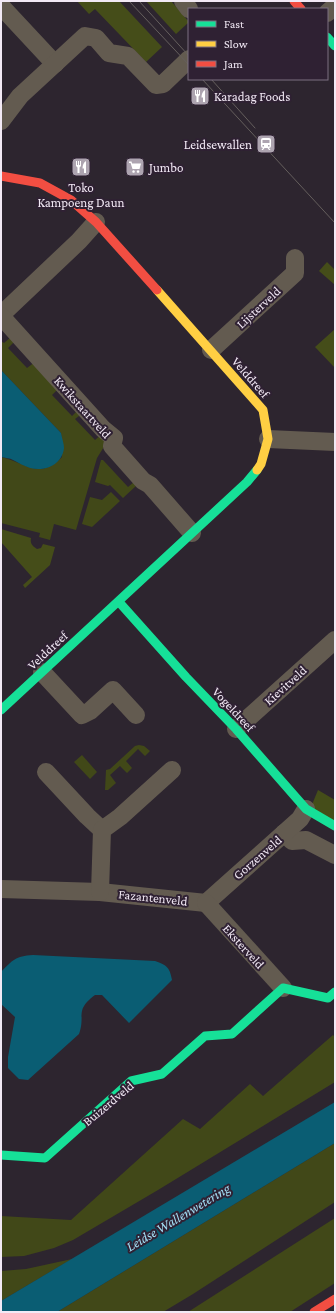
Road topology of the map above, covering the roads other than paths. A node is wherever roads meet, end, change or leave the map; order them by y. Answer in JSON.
{"nodes":[{"id":1,"x":1,"y":6,"type":"edge"},
{"id":2,"x":328,"y":38,"type":"edge"},
{"id":3,"x":335,"y":46,"type":"edge"},
{"id":4,"x":188,"y":60,"type":"edge"},
{"id":5,"x":55,"y":64,"type":"junction"},
{"id":6,"x":1,"y":121,"type":"edge"},
{"id":7,"x":1,"y":176,"type":"edge"},
{"id":8,"x":96,"y":222,"type":"junction"},
{"id":9,"x":295,"y":258,"type":"dead end"},
{"id":10,"x":1,"y":316,"type":"edge"},
{"id":11,"x":211,"y":350,"type":"junction"},
{"id":12,"x":268,"y":439,"type":"junction"},
{"id":13,"x":335,"y":442,"type":"edge"},
{"id":14,"x":192,"y":533,"type":"junction"},
{"id":15,"x":119,"y":602,"type":"junction"},
{"id":16,"x":335,"y":640,"type":"edge"},
{"id":17,"x":42,"y":672,"type":"junction"},
{"id":18,"x":1,"y":710,"type":"edge"},
{"id":19,"x":136,"y":715,"type":"dead end"},
{"id":20,"x":236,"y":729,"type":"junction"},
{"id":21,"x":172,"y":770,"type":"dead end"},
{"id":22,"x":46,"y":772,"type":"dead end"},
{"id":23,"x":306,"y":809,"type":"junction"},
{"id":24,"x":335,"y":826,"type":"edge"},
{"id":25,"x":102,"y":830,"type":"junction"},
{"id":26,"x":284,"y":834,"type":"junction"},
{"id":27,"x":335,"y":855,"type":"edge"},
{"id":28,"x":1,"y":889,"type":"edge"},
{"id":29,"x":100,"y":892,"type":"junction"},
{"id":30,"x":206,"y":903,"type":"junction"},
{"id":31,"x":283,"y":988,"type":"junction"},
{"id":32,"x":335,"y":992,"type":"edge"},
{"id":33,"x":1,"y":1155,"type":"edge"},
{"id":34,"x":335,"y":1299,"type":"edge"},
{"id":35,"x":314,"y":1312,"type":"edge"}],
"edges":[{"from":1,"to":5,"type":"street"},
{"from":2,"to":3,"type":"street"},
{"from":4,"to":5,"type":"street"},
{"from":5,"to":6,"type":"street"},
{"from":7,"to":8,"type":"street","name":"Velddreef"},
{"from":8,"to":10,"type":"street","name":"Kwikstaartveld"},
{"from":8,"to":11,"type":"street","name":"Velddreef"},
{"from":9,"to":11,"type":"street","name":"Lijsterveld"},
{"from":10,"to":14,"type":"street","name":"Kwikstaartveld"},
{"from":11,"to":12,"type":"street","name":"Velddreef"},
{"from":12,"to":13,"type":"street"},
{"from":12,"to":14,"type":"street","name":"Velddreef"},
{"from":14,"to":15,"type":"street","name":"Velddreef"},
{"from":15,"to":17,"type":"street","name":"Velddreef"},
{"from":15,"to":20,"type":"street","name":"Vogeldreef"},
{"from":16,"to":20,"type":"street","name":"Kievitveld"},
{"from":17,"to":18,"type":"street","name":"Velddreef"},
{"from":17,"to":19,"type":"street"},
{"from":20,"to":23,"type":"street","name":"Vogeldreef"},
{"from":21,"to":25,"type":"street"},
{"from":22,"to":25,"type":"street"},
{"from":23,"to":24,"type":"street","name":"Vogeldreef"},
{"from":23,"to":26,"type":"street","name":"Gorzenveld"},
{"from":25,"to":29,"type":"street","name":"Fazantenveld"},
{"from":26,"to":27,"type":"street"},
{"from":26,"to":30,"type":"street","name":"Gorzenveld"},
{"from":28,"to":29,"type":"street","name":"Fazantenveld"},
{"from":29,"to":30,"type":"street","name":"Fazantenveld"},
{"from":30,"to":31,"type":"street","name":"Eksterveld"},
{"from":31,"to":32,"type":"street"},
{"from":31,"to":33,"type":"street","name":"Buizerdveld"},
{"from":34,"to":35,"type":"street"}]}
